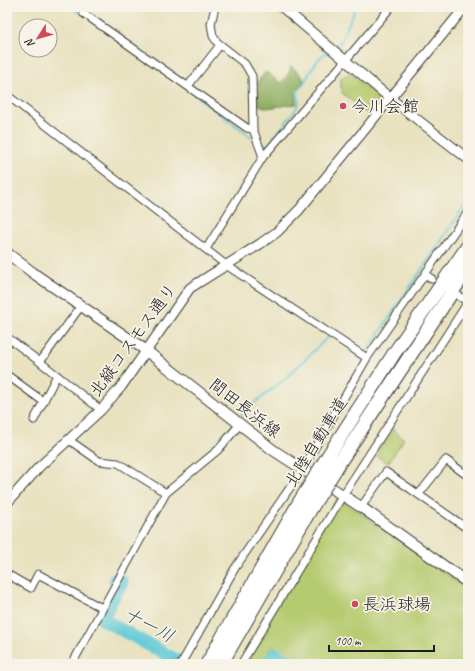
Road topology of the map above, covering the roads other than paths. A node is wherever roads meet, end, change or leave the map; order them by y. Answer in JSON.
{"nodes":[{"id":1,"x":215,"y":7,"type":"edge"},
{"id":2,"x":282,"y":7,"type":"edge"},
{"id":3,"x":391,"y":7,"type":"edge"},
{"id":4,"x":465,"y":7,"type":"edge"},
{"id":5,"x":468,"y":9,"type":"edge"},
{"id":6,"x":83,"y":13,"type":"dead end"},
{"id":7,"x":220,"y":45,"type":"junction"},
{"id":8,"x":344,"y":60,"type":"junction"},
{"id":9,"x":188,"y":86,"type":"junction"},
{"id":10,"x":7,"y":95,"type":"edge"},
{"id":11,"x":390,"y":99,"type":"junction"},
{"id":12,"x":253,"y":129,"type":"junction"},
{"id":13,"x":263,"y":157,"type":"junction"},
{"id":14,"x":468,"y":159,"type":"edge"},
{"id":15,"x":468,"y":212,"type":"edge"},
{"id":16,"x":468,"y":246,"type":"edge"},
{"id":17,"x":206,"y":249,"type":"junction"},
{"id":18,"x":7,"y":253,"type":"edge"},
{"id":19,"x":226,"y":265,"type":"junction"},
{"id":20,"x":468,"y":268,"type":"edge"},
{"id":21,"x":425,"y":274,"type":"junction"},
{"id":22,"x":432,"y":279,"type":"dead end"},
{"id":23,"x":459,"y":296,"type":"dead end"},
{"id":24,"x":468,"y":302,"type":"edge"},
{"id":25,"x":81,"y":306,"type":"junction"},
{"id":26,"x":7,"y":338,"type":"edge"},
{"id":27,"x":146,"y":351,"type":"junction"},
{"id":28,"x":367,"y":358,"type":"junction"},
{"id":29,"x":40,"y":362,"type":"junction"},
{"id":30,"x":7,"y":375,"type":"edge"},
{"id":31,"x":57,"y":375,"type":"junction"},
{"id":32,"x":44,"y":402,"type":"junction"},
{"id":33,"x":101,"y":410,"type":"junction"},
{"id":34,"x":34,"y":420,"type":"dead end"},
{"id":35,"x":240,"y":424,"type":"junction"},
{"id":36,"x":69,"y":440,"type":"junction"},
{"id":37,"x":335,"y":456,"type":"junction"},
{"id":38,"x":302,"y":470,"type":"junction"},
{"id":39,"x":468,"y":476,"type":"edge"},
{"id":40,"x":166,"y":492,"type":"junction"},
{"id":41,"x":419,"y":494,"type":"junction"},
{"id":42,"x":343,"y":495,"type":"junction"},
{"id":43,"x":7,"y":503,"type":"edge"},
{"id":44,"x":304,"y":507,"type":"junction"},
{"id":45,"x":361,"y":507,"type":"junction"},
{"id":46,"x":468,"y":529,"type":"edge"},
{"id":47,"x":7,"y":574,"type":"edge"},
{"id":48,"x":468,"y":583,"type":"edge"},
{"id":49,"x":102,"y":608,"type":"junction"},
{"id":50,"x":72,"y":664,"type":"edge"},
{"id":51,"x":181,"y":664,"type":"edge"},
{"id":52,"x":207,"y":664,"type":"edge"},
{"id":53,"x":221,"y":664,"type":"edge"},
{"id":54,"x":241,"y":664,"type":"edge"}],
"edges":[{"from":1,"to":7,"type":"street"},
{"from":2,"to":8,"type":"street"},
{"from":3,"to":8,"type":"street"},
{"from":4,"to":5,"type":"street"},
{"from":4,"to":11,"type":"street","name":"北縦コスモス通り"},
{"from":6,"to":9,"type":"street"},
{"from":7,"to":9,"type":"street"},
{"from":7,"to":12,"type":"street"},
{"from":8,"to":11,"type":"street"},
{"from":8,"to":13,"type":"street"},
{"from":9,"to":12,"type":"street"},
{"from":10,"to":17,"type":"street"},
{"from":11,"to":14,"type":"street"},
{"from":11,"to":19,"type":"street","name":"北縦コスモス通り"},
{"from":12,"to":13,"type":"street"},
{"from":13,"to":17,"type":"street"},
{"from":15,"to":21,"type":"street"},
{"from":16,"to":37,"type":"highway","name":"北陸自動車道"},
{"from":17,"to":19,"type":"street"},
{"from":18,"to":25,"type":"main road","name":"間田長浜線"},
{"from":19,"to":27,"type":"street","name":"北縦コスモス通り"},
{"from":19,"to":28,"type":"street"},
{"from":20,"to":37,"type":"highway","name":"北陸自動車道"},
{"from":21,"to":22,"type":"street"},
{"from":21,"to":28,"type":"street"},
{"from":23,"to":24,"type":"street"},
{"from":24,"to":42,"type":"street"},
{"from":25,"to":27,"type":"main road","name":"間田長浜線"},
{"from":25,"to":29,"type":"street"},
{"from":26,"to":29,"type":"street"},
{"from":27,"to":33,"type":"street","name":"北縦コスモス通り"},
{"from":27,"to":35,"type":"main road","name":"間田長浜線"},
{"from":28,"to":38,"type":"street"},
{"from":29,"to":31,"type":"street"},
{"from":30,"to":32,"type":"street"},
{"from":31,"to":32,"type":"street"},
{"from":31,"to":33,"type":"street"},
{"from":32,"to":34,"type":"street"},
{"from":33,"to":36,"type":"street","name":"北縦コスモス通り"},
{"from":35,"to":38,"type":"main road","name":"間田長浜線"},
{"from":35,"to":40,"type":"street"},
{"from":36,"to":40,"type":"street"},
{"from":36,"to":43,"type":"street","name":"北縦コスモス通り"},
{"from":37,"to":44,"type":"highway","name":"北陸自動車道","bridge":true},
{"from":38,"to":42,"type":"main road","name":"間田長浜線"},
{"from":38,"to":51,"type":"street"},
{"from":39,"to":41,"type":"street"},
{"from":40,"to":49,"type":"street"},
{"from":41,"to":45,"type":"street"},
{"from":41,"to":46,"type":"street"},
{"from":42,"to":45,"type":"main road","name":"間田長浜線"},
{"from":42,"to":54,"type":"street"},
{"from":44,"to":52,"type":"highway","name":"北陸自動車道"},
{"from":44,"to":53,"type":"highway","name":"北陸自動車道"},
{"from":45,"to":48,"type":"main road","name":"間田長浜線"},
{"from":47,"to":49,"type":"street"},
{"from":49,"to":50,"type":"street"}]}
